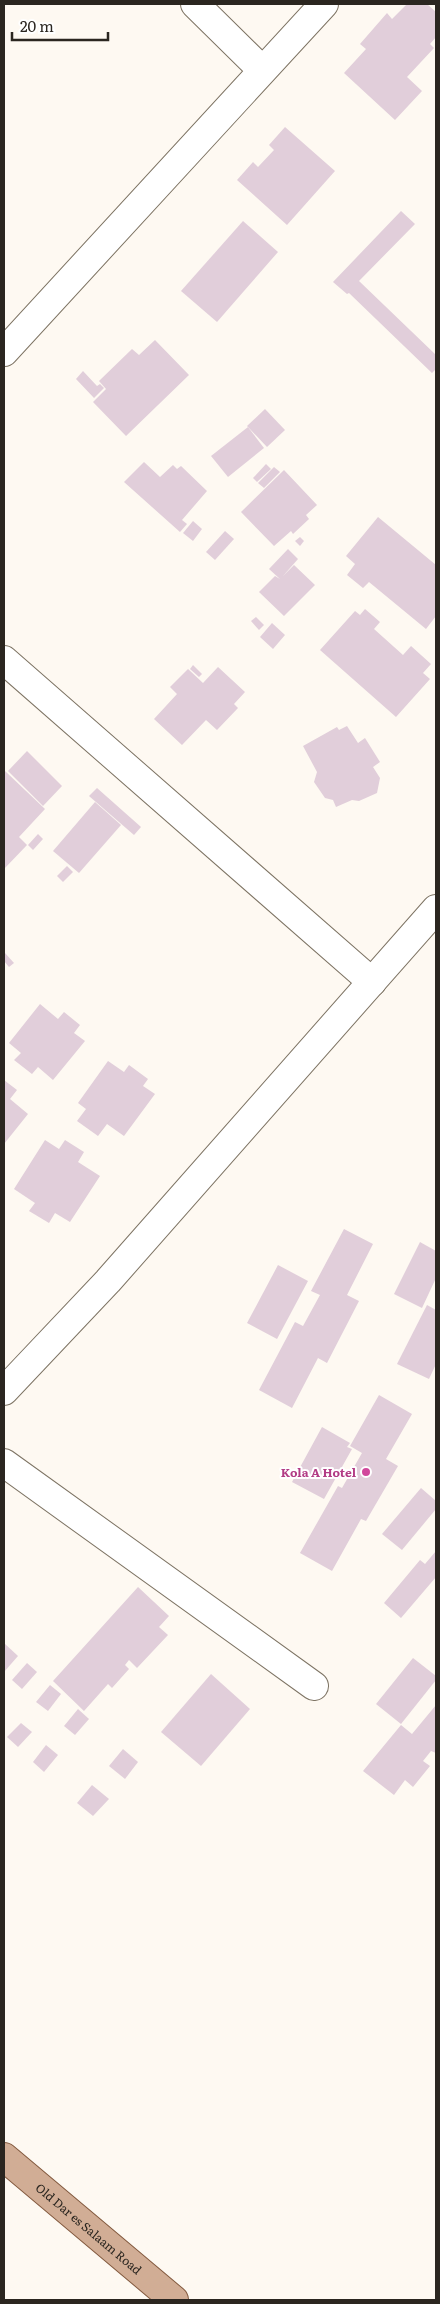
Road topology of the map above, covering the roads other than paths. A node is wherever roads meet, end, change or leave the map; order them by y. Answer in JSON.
{"nodes":[{"id":1,"x":195,"y":4,"type":"edge"},
{"id":2,"x":324,"y":4,"type":"edge"},
{"id":3,"x":262,"y":70,"type":"junction"},
{"id":4,"x":4,"y":352,"type":"edge"},
{"id":5,"x":5,"y":663,"type":"edge"},
{"id":6,"x":436,"y":909,"type":"edge"},
{"id":7,"x":372,"y":982,"type":"junction"},
{"id":8,"x":4,"y":1391,"type":"edge"},
{"id":9,"x":4,"y":1463,"type":"edge"},
{"id":10,"x":314,"y":1686,"type":"dead end"},
{"id":11,"x":4,"y":2157,"type":"edge"},
{"id":12,"x":174,"y":2300,"type":"edge"}],
"edges":[{"from":1,"to":3,"type":"street"},
{"from":2,"to":3,"type":"street"},
{"from":3,"to":4,"type":"street"},
{"from":5,"to":7,"type":"street"},
{"from":6,"to":7,"type":"street"},
{"from":7,"to":8,"type":"street"},
{"from":9,"to":10,"type":"street"},
{"from":11,"to":12,"type":"main road","name":"Old Dar es Salaam Road"}]}
